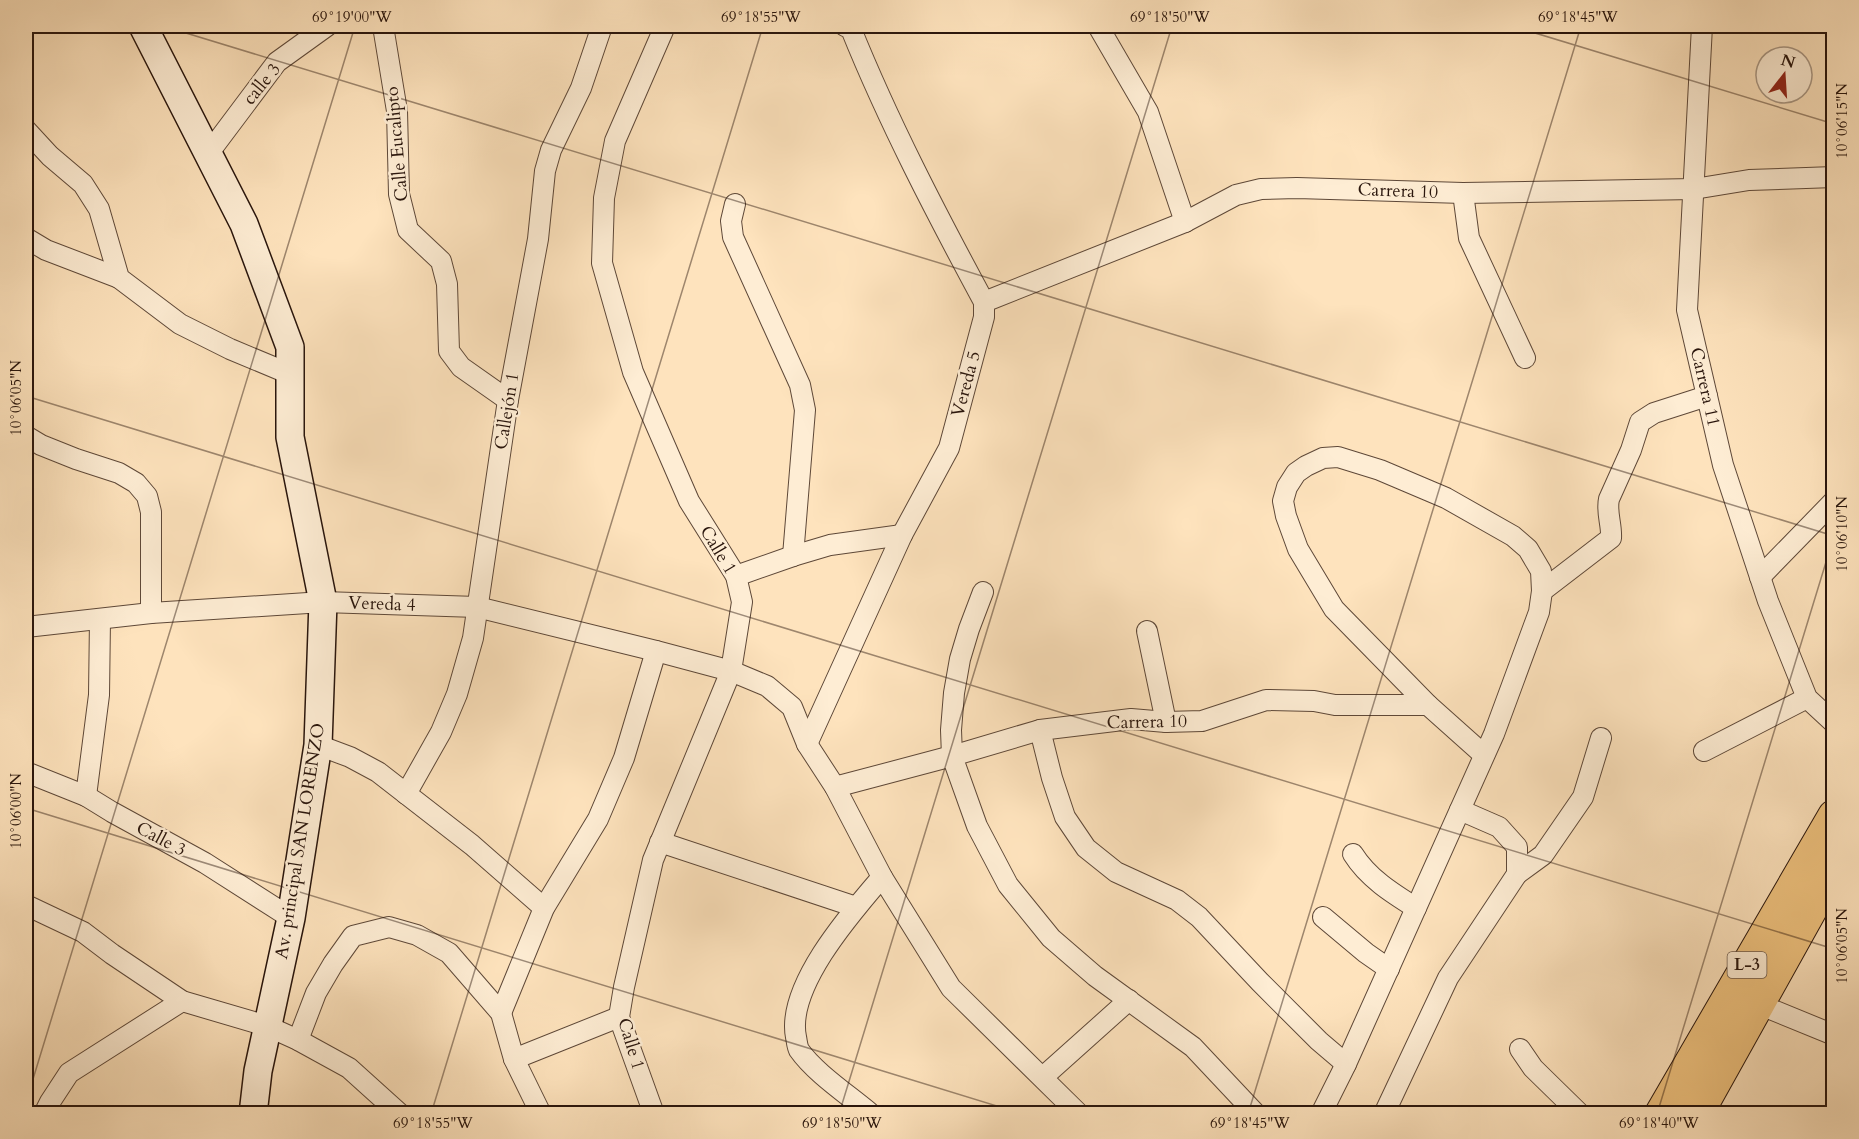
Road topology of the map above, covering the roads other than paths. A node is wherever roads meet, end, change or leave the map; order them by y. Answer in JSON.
{"nodes":[{"id":1,"x":143,"y":26,"type":"edge"},
{"id":2,"x":327,"y":26,"type":"edge"},
{"id":3,"x":383,"y":26,"type":"edge"},
{"id":4,"x":602,"y":26,"type":"edge"},
{"id":5,"x":665,"y":26,"type":"edge"},
{"id":6,"x":1098,"y":26,"type":"edge"},
{"id":7,"x":1702,"y":26,"type":"edge"},
{"id":8,"x":850,"y":27,"type":"edge"},
{"id":9,"x":26,"y":130,"type":"edge"},
{"id":10,"x":208,"y":154,"type":"junction"},
{"id":11,"x":1833,"y":177,"type":"edge"},
{"id":12,"x":1694,"y":189,"type":"junction"},
{"id":13,"x":1463,"y":193,"type":"junction"},
{"id":14,"x":735,"y":204,"type":"dead end"},
{"id":15,"x":1185,"y":222,"type":"junction"},
{"id":16,"x":26,"y":238,"type":"edge"},
{"id":17,"x":119,"y":278,"type":"junction"},
{"id":18,"x":984,"y":302,"type":"junction"},
{"id":19,"x":1525,"y":358,"type":"dead end"},
{"id":20,"x":290,"y":374,"type":"junction"},
{"id":21,"x":1707,"y":396,"type":"junction"},
{"id":22,"x":508,"y":400,"type":"junction"},
{"id":23,"x":26,"y":436,"type":"edge"},
{"id":24,"x":1833,"y":501,"type":"edge"},
{"id":25,"x":903,"y":535,"type":"junction"},
{"id":26,"x":793,"y":556,"type":"junction"},
{"id":27,"x":736,"y":576,"type":"junction"},
{"id":28,"x":1760,"y":577,"type":"junction"},
{"id":29,"x":1542,"y":591,"type":"junction"},
{"id":30,"x":983,"y":592,"type":"dead end"},
{"id":31,"x":323,"y":602,"type":"junction"},
{"id":32,"x":477,"y":607,"type":"junction"},
{"id":33,"x":151,"y":613,"type":"junction"},
{"id":34,"x":100,"y":619,"type":"junction"},
{"id":35,"x":26,"y":627,"type":"edge"},
{"id":36,"x":1147,"y":631,"type":"dead end"},
{"id":37,"x":656,"y":651,"type":"junction"},
{"id":38,"x":731,"y":671,"type":"junction"},
{"id":39,"x":1807,"y":698,"type":"junction"},
{"id":40,"x":1428,"y":705,"type":"junction"},
{"id":41,"x":1166,"y":722,"type":"junction"},
{"id":42,"x":1833,"y":723,"type":"edge"},
{"id":43,"x":1041,"y":730,"type":"junction"},
{"id":44,"x":1601,"y":738,"type":"dead end"},
{"id":45,"x":807,"y":744,"type":"junction"},
{"id":46,"x":318,"y":745,"type":"junction"},
{"id":47,"x":1704,"y":752,"type":"dead end"},
{"id":48,"x":1484,"y":755,"type":"junction"},
{"id":49,"x":952,"y":756,"type":"junction"},
{"id":50,"x":26,"y":772,"type":"edge"},
{"id":51,"x":835,"y":787,"type":"junction"},
{"id":52,"x":406,"y":794,"type":"junction"},
{"id":53,"x":87,"y":796,"type":"junction"},
{"id":54,"x":1460,"y":810,"type":"junction"},
{"id":55,"x":1833,"y":816,"type":"edge"},
{"id":56,"x":660,"y":842,"type":"junction"},
{"id":57,"x":1353,"y":854,"type":"dead end"},
{"id":58,"x":1833,"y":868,"type":"edge"},
{"id":59,"x":1517,"y":874,"type":"junction"},
{"id":60,"x":882,"y":877,"type":"junction"},
{"id":61,"x":26,"y":905,"type":"edge"},
{"id":62,"x":856,"y":907,"type":"junction"},
{"id":63,"x":544,"y":908,"type":"junction"},
{"id":64,"x":1416,"y":908,"type":"junction"},
{"id":65,"x":1323,"y":917,"type":"dead end"},
{"id":66,"x":291,"y":918,"type":"junction"},
{"id":67,"x":1389,"y":969,"type":"junction"},
{"id":68,"x":1129,"y":1000,"type":"junction"},
{"id":69,"x":182,"y":1001,"type":"junction"},
{"id":70,"x":1758,"y":1004,"type":"junction"},
{"id":71,"x":501,"y":1013,"type":"junction"},
{"id":72,"x":619,"y":1017,"type":"junction"},
{"id":73,"x":267,"y":1026,"type":"junction"},
{"id":74,"x":1833,"y":1035,"type":"edge"},
{"id":75,"x":298,"y":1040,"type":"junction"},
{"id":76,"x":1520,"y":1049,"type":"dead end"},
{"id":77,"x":514,"y":1059,"type":"junction"},
{"id":78,"x":1346,"y":1064,"type":"junction"},
{"id":79,"x":1042,"y":1077,"type":"junction"},
{"id":80,"x":45,"y":1113,"type":"edge"},
{"id":81,"x":253,"y":1113,"type":"edge"},
{"id":82,"x":400,"y":1113,"type":"edge"},
{"id":83,"x":541,"y":1113,"type":"edge"},
{"id":84,"x":654,"y":1113,"type":"edge"},
{"id":85,"x":871,"y":1113,"type":"edge"},
{"id":86,"x":1079,"y":1113,"type":"edge"},
{"id":87,"x":1256,"y":1113,"type":"edge"},
{"id":88,"x":1321,"y":1113,"type":"edge"},
{"id":89,"x":1384,"y":1113,"type":"edge"},
{"id":90,"x":1580,"y":1113,"type":"edge"},
{"id":91,"x":1661,"y":1113,"type":"edge"},
{"id":92,"x":1697,"y":1113,"type":"edge"}],
"edges":[{"from":1,"to":10,"type":"main road","name":"Av. principal SAN LORENZO"},
{"from":2,"to":10,"type":"street","name":"calle 3"},
{"from":3,"to":22,"type":"street","name":"Calle Eucalipto"},
{"from":4,"to":22,"type":"street","name":"Callejón 1"},
{"from":5,"to":27,"type":"street","name":"Calle 1"},
{"from":6,"to":15,"type":"street"},
{"from":7,"to":12,"type":"street","name":"Carrera 11"},
{"from":8,"to":18,"type":"street"},
{"from":9,"to":17,"type":"street"},
{"from":10,"to":20,"type":"main road","name":"Av. principal SAN LORENZO"},
{"from":11,"to":12,"type":"street","name":"Carrera 10"},
{"from":12,"to":13,"type":"street","name":"Carrera 10"},
{"from":12,"to":21,"type":"street","name":"Carrera 11"},
{"from":13,"to":15,"type":"street","name":"Carrera 10"},
{"from":13,"to":19,"type":"street"},
{"from":14,"to":26,"type":"street"},
{"from":15,"to":18,"type":"street","name":"Carrera 10"},
{"from":16,"to":17,"type":"street"},
{"from":17,"to":20,"type":"street"},
{"from":18,"to":25,"type":"street","name":"Vereda 5"},
{"from":20,"to":31,"type":"main road","name":"Av. principal SAN LORENZO"},
{"from":21,"to":28,"type":"street","name":"Carrera 11"},
{"from":21,"to":29,"type":"street"},
{"from":22,"to":32,"type":"street","name":"Callejón 1"},
{"from":23,"to":33,"type":"street"},
{"from":24,"to":28,"type":"street"},
{"from":25,"to":26,"type":"street"},
{"from":25,"to":45,"type":"street","name":"Vereda 5"},
{"from":26,"to":27,"type":"street"},
{"from":27,"to":38,"type":"street","name":"Calle 1"},
{"from":28,"to":39,"type":"street","name":"Carrera 11"},
{"from":29,"to":40,"type":"street"},
{"from":29,"to":48,"type":"street"},
{"from":30,"to":49,"type":"street"},
{"from":31,"to":32,"type":"street","name":"Vereda 4"},
{"from":31,"to":33,"type":"street","name":"Vereda 4"},
{"from":31,"to":46,"type":"main road","name":"Av. principal SAN LORENZO"},
{"from":32,"to":37,"type":"street","name":"Vereda 4"},
{"from":32,"to":52,"type":"street","name":"Callejón 1"},
{"from":33,"to":34,"type":"street","name":"Vereda 4"},
{"from":34,"to":35,"type":"street","name":"Vereda 4"},
{"from":34,"to":53,"type":"street"},
{"from":36,"to":41,"type":"street"},
{"from":37,"to":38,"type":"street","name":"Vereda 4"},
{"from":37,"to":63,"type":"street"},
{"from":38,"to":45,"type":"street","name":"Vereda 4"},
{"from":38,"to":56,"type":"street","name":"Calle 1"},
{"from":39,"to":42,"type":"street","name":"Carrera 11"},
{"from":39,"to":47,"type":"street"},
{"from":40,"to":41,"type":"street","name":"Carrera 10"},
{"from":40,"to":48,"type":"street"},
{"from":41,"to":43,"type":"street","name":"Carrera 10"},
{"from":43,"to":49,"type":"street","name":"Carrera 10"},
{"from":43,"to":78,"type":"street"},
{"from":44,"to":59,"type":"street"},
{"from":45,"to":51,"type":"street","name":"Vereda 4"},
{"from":46,"to":52,"type":"street"},
{"from":46,"to":66,"type":"main road","name":"Av. principal SAN LORENZO"},
{"from":48,"to":54,"type":"street"},
{"from":49,"to":51,"type":"street","name":"Carrera 10"},
{"from":49,"to":68,"type":"street"},
{"from":50,"to":53,"type":"street","name":"Calle 3"},
{"from":51,"to":60,"type":"street","name":"Vereda 4"},
{"from":52,"to":63,"type":"street"},
{"from":53,"to":66,"type":"street","name":"Calle 3"},
{"from":54,"to":59,"type":"street"},
{"from":54,"to":64,"type":"street"},
{"from":55,"to":91,"type":"main road","number":"L-3"},
{"from":56,"to":62,"type":"street"},
{"from":56,"to":72,"type":"street","name":"Calle 1"},
{"from":57,"to":64,"type":"street"},
{"from":58,"to":70,"type":"main road","number":"L-3"},
{"from":59,"to":89,"type":"street"},
{"from":60,"to":62,"type":"street"},
{"from":60,"to":79,"type":"street","name":"Vereda 4"},
{"from":61,"to":69,"type":"street"},
{"from":62,"to":85,"type":"street"},
{"from":63,"to":71,"type":"street"},
{"from":64,"to":67,"type":"street"},
{"from":65,"to":67,"type":"street"},
{"from":66,"to":73,"type":"main road","name":"Av. principal SAN LORENZO"},
{"from":67,"to":78,"type":"street"},
{"from":68,"to":79,"type":"street"},
{"from":68,"to":87,"type":"street"},
{"from":69,"to":73,"type":"street"},
{"from":69,"to":80,"type":"street"},
{"from":70,"to":74,"type":"street"},
{"from":70,"to":92,"type":"main road","number":"L-3"},
{"from":71,"to":75,"type":"street"},
{"from":71,"to":77,"type":"street"},
{"from":72,"to":77,"type":"street"},
{"from":72,"to":84,"type":"street","name":"Calle 1"},
{"from":73,"to":75,"type":"street"},
{"from":73,"to":81,"type":"main road","name":"Av. principal SAN LORENZO"},
{"from":75,"to":82,"type":"street"},
{"from":76,"to":90,"type":"street"},
{"from":77,"to":83,"type":"street"},
{"from":78,"to":88,"type":"street"},
{"from":79,"to":86,"type":"street","name":"Vereda 4"}]}
